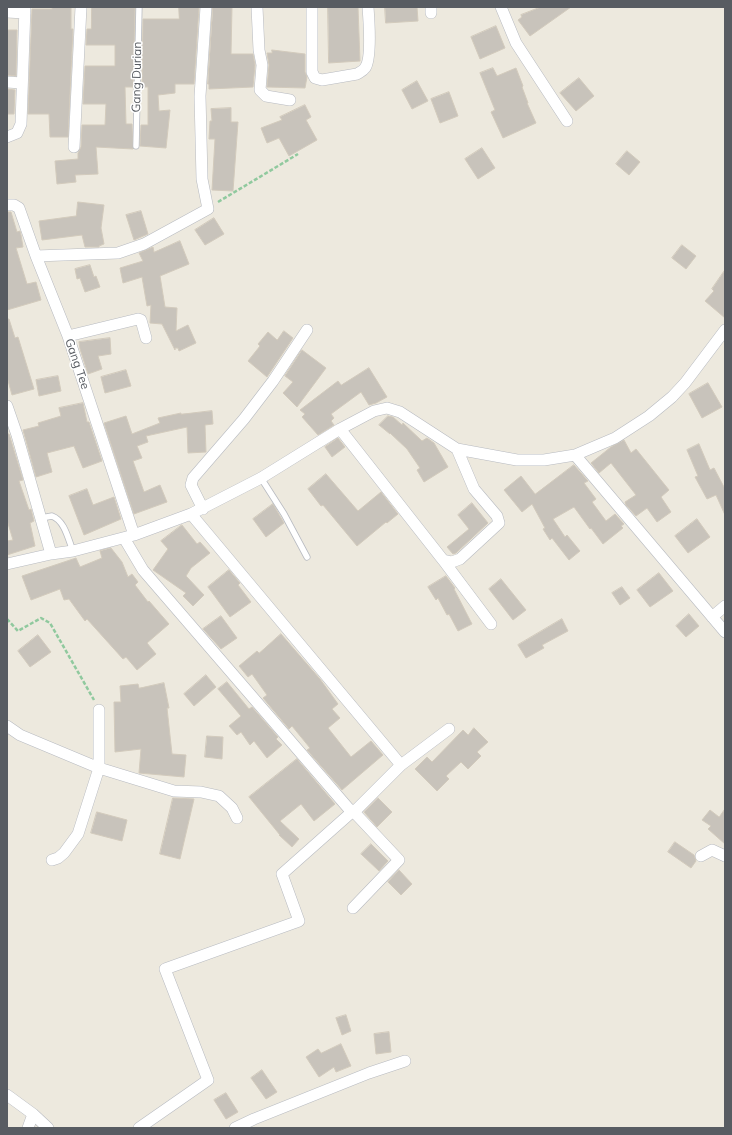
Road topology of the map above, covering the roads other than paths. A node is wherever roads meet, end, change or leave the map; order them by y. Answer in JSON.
{"nodes":[{"id":1,"x":81,"y":7,"type":"edge"},
{"id":2,"x":139,"y":7,"type":"edge"},
{"id":3,"x":206,"y":7,"type":"edge"},
{"id":4,"x":257,"y":7,"type":"edge"},
{"id":5,"x":312,"y":7,"type":"edge"},
{"id":6,"x":368,"y":7,"type":"edge"},
{"id":7,"x":501,"y":7,"type":"edge"},
{"id":8,"x":25,"y":10,"type":"edge"},
{"id":9,"x":7,"y":12,"type":"edge"},
{"id":10,"x":7,"y":82,"type":"edge"},
{"id":11,"x":22,"y":83,"type":"junction"},
{"id":12,"x":290,"y":100,"type":"dead end"},
{"id":13,"x":567,"y":121,"type":"dead end"},
{"id":14,"x":7,"y":137,"type":"edge"},
{"id":15,"x":136,"y":146,"type":"dead end"},
{"id":16,"x":74,"y":147,"type":"dead end"},
{"id":17,"x":7,"y":205,"type":"edge"},
{"id":18,"x":36,"y":256,"type":"junction"},
{"id":19,"x":307,"y":330,"type":"dead end"},
{"id":20,"x":725,"y":330,"type":"edge"},
{"id":21,"x":68,"y":336,"type":"junction"},
{"id":22,"x":146,"y":338,"type":"dead end"},
{"id":23,"x":7,"y":406,"type":"edge"},
{"id":24,"x":340,"y":429,"type":"junction"},
{"id":25,"x":457,"y":449,"type":"junction"},
{"id":26,"x":575,"y":455,"type":"junction"},
{"id":27,"x":261,"y":478,"type":"junction"},
{"id":28,"x":203,"y":509,"type":"junction"},
{"id":29,"x":191,"y":514,"type":"junction"},
{"id":30,"x":41,"y":518,"type":"junction"},
{"id":31,"x":129,"y":536,"type":"junction"},
{"id":32,"x":73,"y":551,"type":"junction"},
{"id":33,"x":51,"y":554,"type":"junction"},
{"id":34,"x":307,"y":557,"type":"dead end"},
{"id":35,"x":443,"y":560,"type":"junction"},
{"id":36,"x":7,"y":564,"type":"edge"},
{"id":37,"x":725,"y":606,"type":"edge"},
{"id":38,"x":712,"y":617,"type":"junction"},
{"id":39,"x":491,"y":624,"type":"dead end"},
{"id":40,"x":725,"y":632,"type":"edge"},
{"id":41,"x":99,"y":710,"type":"road end"},
{"id":42,"x":7,"y":726,"type":"edge"},
{"id":43,"x":449,"y":729,"type":"dead end"},
{"id":44,"x":401,"y":765,"type":"junction"},
{"id":45,"x":99,"y":768,"type":"junction"},
{"id":46,"x":353,"y":811,"type":"junction"},
{"id":47,"x":238,"y":818,"type":"dead end"},
{"id":48,"x":701,"y":856,"type":"dead end"},
{"id":49,"x":725,"y":856,"type":"edge"},
{"id":50,"x":52,"y":860,"type":"dead end"},
{"id":51,"x":353,"y":908,"type":"dead end"},
{"id":52,"x":405,"y":1061,"type":"dead end"},
{"id":53,"x":7,"y":1095,"type":"edge"},
{"id":54,"x":33,"y":1114,"type":"junction"},
{"id":55,"x":28,"y":1128,"type":"edge"},
{"id":56,"x":48,"y":1128,"type":"edge"},
{"id":57,"x":139,"y":1128,"type":"edge"},
{"id":58,"x":235,"y":1128,"type":"edge"}],
"edges":[{"from":1,"to":16,"type":"street"},
{"from":2,"to":15,"type":"lane","name":"Gang Durian"},
{"from":3,"to":18,"type":"street"},
{"from":4,"to":12,"type":"street"},
{"from":5,"to":6,"type":"street"},
{"from":7,"to":13,"type":"street"},
{"from":8,"to":9,"type":"street"},
{"from":8,"to":11,"type":"street"},
{"from":10,"to":11,"type":"street"},
{"from":11,"to":14,"type":"street"},
{"from":17,"to":18,"type":"street","name":"Gang Tee"},
{"from":18,"to":21,"type":"street","name":"Gang Tee"},
{"from":19,"to":28,"type":"street"},
{"from":20,"to":26,"type":"street"},
{"from":21,"to":22,"type":"street"},
{"from":21,"to":31,"type":"street","name":"Gang Tee"},
{"from":23,"to":30,"type":"street"},
{"from":24,"to":25,"type":"street"},
{"from":24,"to":27,"type":"street"},
{"from":24,"to":35,"type":"street"},
{"from":25,"to":26,"type":"street"},
{"from":25,"to":35,"type":"street"},
{"from":26,"to":38,"type":"street"},
{"from":27,"to":28,"type":"street"},
{"from":27,"to":34,"type":"lane"},
{"from":28,"to":29,"type":"street"},
{"from":29,"to":31,"type":"street"},
{"from":29,"to":44,"type":"street"},
{"from":30,"to":32,"type":"lane"},
{"from":30,"to":33,"type":"street"},
{"from":31,"to":32,"type":"street"},
{"from":31,"to":46,"type":"street","name":"Gang Tee"},
{"from":32,"to":33,"type":"street"},
{"from":33,"to":36,"type":"street"},
{"from":35,"to":39,"type":"street"},
{"from":37,"to":38,"type":"street"},
{"from":38,"to":40,"type":"street"},
{"from":41,"to":45,"type":"street"},
{"from":42,"to":45,"type":"street"},
{"from":43,"to":44,"type":"street"},
{"from":44,"to":46,"type":"street"},
{"from":45,"to":47,"type":"street"},
{"from":45,"to":50,"type":"street"},
{"from":46,"to":51,"type":"street","name":"Gang Tee"},
{"from":46,"to":57,"type":"street"},
{"from":48,"to":49,"type":"street"},
{"from":52,"to":58,"type":"street"},
{"from":53,"to":54,"type":"street"},
{"from":54,"to":55,"type":"street"},
{"from":54,"to":56,"type":"street"}]}
